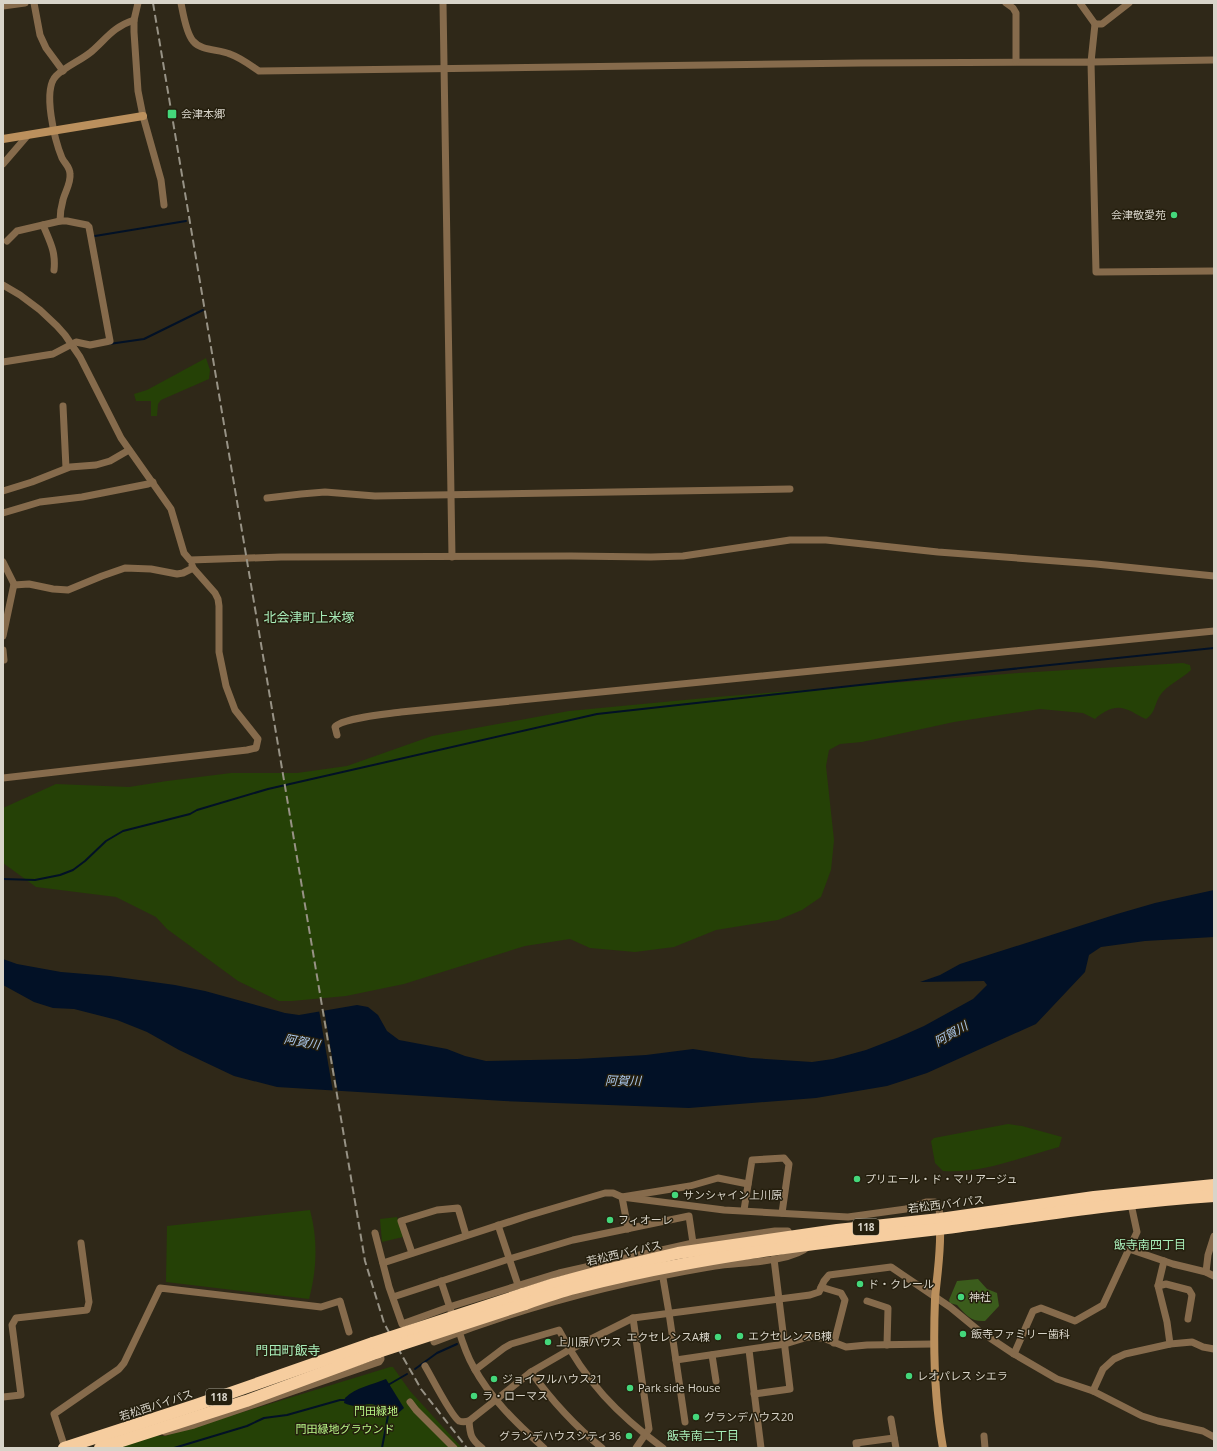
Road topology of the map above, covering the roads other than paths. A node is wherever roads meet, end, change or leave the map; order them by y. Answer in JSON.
{"nodes":[{"id":1,"x":25,"y":3,"type":"edge"},
{"id":2,"x":34,"y":3,"type":"edge"},
{"id":3,"x":138,"y":3,"type":"edge"},
{"id":4,"x":181,"y":3,"type":"edge"},
{"id":5,"x":443,"y":3,"type":"edge"},
{"id":6,"x":1006,"y":3,"type":"edge"},
{"id":7,"x":1080,"y":3,"type":"edge"},
{"id":8,"x":1129,"y":3,"type":"edge"},
{"id":9,"x":3,"y":6,"type":"edge"},
{"id":10,"x":134,"y":20,"type":"junction"},
{"id":11,"x":1095,"y":24,"type":"junction"},
{"id":12,"x":1214,"y":60,"type":"edge"},
{"id":13,"x":1016,"y":61,"type":"junction"},
{"id":14,"x":1091,"y":62,"type":"junction"},
{"id":15,"x":444,"y":69,"type":"junction"},
{"id":16,"x":63,"y":71,"type":"junction"},
{"id":17,"x":143,"y":116,"type":"junction"},
{"id":18,"x":54,"y":131,"type":"junction"},
{"id":19,"x":28,"y":135,"type":"junction"},
{"id":20,"x":3,"y":139,"type":"edge"},
{"id":21,"x":3,"y":164,"type":"edge"},
{"id":22,"x":164,"y":205,"type":"dead end"},
{"id":23,"x":60,"y":221,"type":"junction"},
{"id":24,"x":43,"y":225,"type":"junction"},
{"id":25,"x":8,"y":241,"type":"dead end"},
{"id":26,"x":54,"y":270,"type":"dead end"},
{"id":27,"x":1214,"y":271,"type":"edge"},
{"id":28,"x":3,"y":285,"type":"edge"},
{"id":29,"x":71,"y":344,"type":"junction"},
{"id":30,"x":3,"y":362,"type":"edge"},
{"id":31,"x":63,"y":406,"type":"dead end"},
{"id":32,"x":129,"y":450,"type":"junction"},
{"id":33,"x":66,"y":468,"type":"junction"},
{"id":34,"x":153,"y":482,"type":"junction"},
{"id":35,"x":790,"y":489,"type":"dead end"},
{"id":36,"x":3,"y":491,"type":"edge"},
{"id":37,"x":451,"y":495,"type":"junction"},
{"id":38,"x":267,"y":498,"type":"dead end"},
{"id":39,"x":3,"y":513,"type":"edge"},
{"id":40,"x":452,"y":557,"type":"junction"},
{"id":41,"x":190,"y":560,"type":"junction"},
{"id":42,"x":3,"y":562,"type":"edge"},
{"id":43,"x":193,"y":568,"type":"junction"},
{"id":44,"x":1214,"y":576,"type":"edge"},
{"id":45,"x":14,"y":585,"type":"junction"},
{"id":46,"x":1214,"y":631,"type":"edge"},
{"id":47,"x":3,"y":636,"type":"edge"},
{"id":48,"x":3,"y":650,"type":"edge"},
{"id":49,"x":4,"y":660,"type":"dead end"},
{"id":50,"x":337,"y":734,"type":"dead end"},
{"id":51,"x":3,"y":778,"type":"edge"},
{"id":52,"x":748,"y":1184,"type":"junction"},
{"id":53,"x":1214,"y":1185,"type":"edge"},
{"id":54,"x":1214,"y":1196,"type":"edge"},
{"id":55,"x":622,"y":1197,"type":"junction"},
{"id":56,"x":1130,"y":1204,"type":"junction"},
{"id":57,"x":688,"y":1206,"type":"junction"},
{"id":58,"x":744,"y":1210,"type":"junction"},
{"id":59,"x":782,"y":1213,"type":"junction"},
{"id":60,"x":689,"y":1216,"type":"junction"},
{"id":61,"x":940,"y":1224,"type":"junction"},
{"id":62,"x":498,"y":1225,"type":"junction"},
{"id":63,"x":628,"y":1229,"type":"junction"},
{"id":64,"x":375,"y":1233,"type":"dead end"},
{"id":65,"x":466,"y":1235,"type":"junction"},
{"id":66,"x":1214,"y":1236,"type":"edge"},
{"id":67,"x":791,"y":1238,"type":"junction"},
{"id":68,"x":81,"y":1243,"type":"dead end"},
{"id":69,"x":693,"y":1243,"type":"junction"},
{"id":70,"x":810,"y":1244,"type":"junction"},
{"id":71,"x":1129,"y":1249,"type":"junction"},
{"id":72,"x":412,"y":1253,"type":"junction"},
{"id":73,"x":509,"y":1259,"type":"junction"},
{"id":74,"x":774,"y":1259,"type":"junction"},
{"id":75,"x":1164,"y":1261,"type":"junction"},
{"id":76,"x":382,"y":1263,"type":"junction"},
{"id":77,"x":1206,"y":1272,"type":"junction"},
{"id":78,"x":1214,"y":1276,"type":"edge"},
{"id":79,"x":663,"y":1278,"type":"dead end"},
{"id":80,"x":441,"y":1281,"type":"junction"},
{"id":81,"x":1158,"y":1286,"type":"junction"},
{"id":82,"x":821,"y":1287,"type":"junction"},
{"id":83,"x":509,"y":1288,"type":"junction"},
{"id":84,"x":393,"y":1297,"type":"junction"},
{"id":85,"x":935,"y":1297,"type":"junction"},
{"id":86,"x":779,"y":1298,"type":"junction"},
{"id":87,"x":521,"y":1299,"type":"junction"},
{"id":88,"x":867,"y":1301,"type":"dead end"},
{"id":89,"x":449,"y":1307,"type":"junction"},
{"id":90,"x":669,"y":1313,"type":"junction"},
{"id":91,"x":633,"y":1318,"type":"junction"},
{"id":92,"x":1188,"y":1319,"type":"dead end"},
{"id":93,"x":350,"y":1332,"type":"dead end"},
{"id":94,"x":459,"y":1333,"type":"junction"},
{"id":95,"x":434,"y":1342,"type":"dead end"},
{"id":96,"x":834,"y":1343,"type":"junction"},
{"id":97,"x":785,"y":1344,"type":"junction"},
{"id":98,"x":934,"y":1344,"type":"junction"},
{"id":99,"x":1170,"y":1344,"type":"junction"},
{"id":100,"x":887,"y":1345,"type":"junction"},
{"id":101,"x":376,"y":1348,"type":"junction"},
{"id":102,"x":1214,"y":1349,"type":"edge"},
{"id":103,"x":569,"y":1350,"type":"junction"},
{"id":104,"x":749,"y":1350,"type":"junction"},
{"id":105,"x":1014,"y":1354,"type":"junction"},
{"id":106,"x":712,"y":1355,"type":"junction"},
{"id":107,"x":676,"y":1360,"type":"junction"},
{"id":108,"x":425,"y":1366,"type":"dead end"},
{"id":109,"x":475,"y":1370,"type":"junction"},
{"id":110,"x":531,"y":1372,"type":"junction"},
{"id":111,"x":716,"y":1381,"type":"dead end"},
{"id":112,"x":1093,"y":1391,"type":"junction"},
{"id":113,"x":754,"y":1394,"type":"junction"},
{"id":114,"x":3,"y":1397,"type":"edge"},
{"id":115,"x":495,"y":1399,"type":"junction"},
{"id":116,"x":410,"y":1402,"type":"dead end"},
{"id":117,"x":891,"y":1419,"type":"dead end"},
{"id":118,"x":468,"y":1421,"type":"junction"},
{"id":119,"x":685,"y":1422,"type":"dead end"},
{"id":120,"x":126,"y":1428,"type":"junction"},
{"id":121,"x":151,"y":1432,"type":"junction"},
{"id":122,"x":645,"y":1435,"type":"junction"},
{"id":123,"x":984,"y":1436,"type":"dead end"},
{"id":124,"x":1214,"y":1437,"type":"edge"},
{"id":125,"x":894,"y":1438,"type":"junction"},
{"id":126,"x":65,"y":1448,"type":"edge"},
{"id":127,"x":100,"y":1448,"type":"edge"},
{"id":128,"x":454,"y":1448,"type":"edge"},
{"id":129,"x":482,"y":1448,"type":"edge"},
{"id":130,"x":544,"y":1448,"type":"edge"},
{"id":131,"x":602,"y":1448,"type":"edge"},
{"id":132,"x":636,"y":1448,"type":"edge"},
{"id":133,"x":663,"y":1448,"type":"edge"},
{"id":134,"x":761,"y":1448,"type":"edge"},
{"id":135,"x":857,"y":1448,"type":"edge"},
{"id":136,"x":896,"y":1448,"type":"edge"},
{"id":137,"x":943,"y":1448,"type":"edge"},
{"id":138,"x":985,"y":1448,"type":"edge"}],
"edges":[{"from":1,"to":9,"type":"street"},
{"from":2,"to":16,"type":"street"},
{"from":3,"to":10,"type":"street"},
{"from":4,"to":15,"type":"street"},
{"from":5,"to":15,"type":"street"},
{"from":6,"to":13,"type":"street"},
{"from":7,"to":11,"type":"street"},
{"from":8,"to":11,"type":"street"},
{"from":10,"to":16,"type":"street"},
{"from":10,"to":17,"type":"street"},
{"from":11,"to":14,"type":"street"},
{"from":12,"to":14,"type":"street"},
{"from":13,"to":14,"type":"street"},
{"from":13,"to":15,"type":"street"},
{"from":14,"to":27,"type":"street"},
{"from":15,"to":37,"type":"street"},
{"from":16,"to":18,"type":"street"},
{"from":17,"to":18,"type":"street"},
{"from":17,"to":22,"type":"street"},
{"from":18,"to":19,"type":"street"},
{"from":18,"to":23,"type":"street"},
{"from":19,"to":20,"type":"street"},
{"from":19,"to":21,"type":"street"},
{"from":23,"to":24,"type":"street"},
{"from":23,"to":29,"type":"street"},
{"from":24,"to":25,"type":"street"},
{"from":24,"to":26,"type":"street"},
{"from":28,"to":29,"type":"street"},
{"from":29,"to":30,"type":"street"},
{"from":29,"to":32,"type":"street"},
{"from":31,"to":33,"type":"street"},
{"from":32,"to":33,"type":"street"},
{"from":32,"to":34,"type":"street"},
{"from":33,"to":36,"type":"street"},
{"from":34,"to":39,"type":"street"},
{"from":34,"to":41,"type":"street"},
{"from":35,"to":37,"type":"street"},
{"from":37,"to":38,"type":"street"},
{"from":37,"to":40,"type":"street"},
{"from":40,"to":41,"type":"street"},
{"from":40,"to":44,"type":"street"},
{"from":41,"to":43,"type":"street"},
{"from":42,"to":45,"type":"street"},
{"from":43,"to":45,"type":"street"},
{"from":43,"to":51,"type":"street"},
{"from":45,"to":47,"type":"street"},
{"from":46,"to":50,"type":"street"},
{"from":48,"to":49,"type":"street"},
{"from":52,"to":55,"type":"street"},
{"from":52,"to":58,"type":"street"},
{"from":52,"to":59,"type":"street"},
{"from":53,"to":61,"type":"highway","name":"若松西バイパス","number":"118"},
{"from":54,"to":56,"type":"highway","name":"若松西バイパス","number":"118"},
{"from":55,"to":57,"type":"street"},
{"from":55,"to":62,"type":"street"},
{"from":55,"to":63,"type":"street"},
{"from":56,"to":61,"type":"highway","name":"若松西バイパス","number":"118"},
{"from":56,"to":71,"type":"street"},
{"from":57,"to":58,"type":"street"},
{"from":57,"to":60,"type":"street"},
{"from":58,"to":59,"type":"street"},
{"from":59,"to":61,"type":"street"},
{"from":60,"to":63,"type":"street"},
{"from":60,"to":69,"type":"street"},
{"from":61,"to":67,"type":"highway","name":"若松西バイパス","number":"118"},
{"from":61,"to":70,"type":"highway","name":"若松西バイパス","number":"118"},
{"from":61,"to":85,"type":"street"},
{"from":62,"to":65,"type":"street"},
{"from":62,"to":73,"type":"street"},
{"from":63,"to":73,"type":"street"},
{"from":64,"to":76,"type":"street"},
{"from":65,"to":72,"type":"street"},
{"from":65,"to":72,"type":"street"},
{"from":66,"to":77,"type":"street"},
{"from":67,"to":69,"type":"street"},
{"from":67,"to":87,"type":"highway","name":"若松西バイパス","number":"118"},
{"from":68,"to":114,"type":"street"},
{"from":69,"to":87,"type":"street"},
{"from":70,"to":74,"type":"street"},
{"from":70,"to":87,"type":"highway","name":"若松西バイパス","number":"118"},
{"from":71,"to":75,"type":"street"},
{"from":71,"to":105,"type":"street"},
{"from":72,"to":76,"type":"street"},
{"from":73,"to":80,"type":"street"},
{"from":73,"to":87,"type":"street"},
{"from":74,"to":86,"type":"street"},
{"from":74,"to":87,"type":"street"},
{"from":75,"to":77,"type":"street"},
{"from":75,"to":81,"type":"street"},
{"from":76,"to":84,"type":"street"},
{"from":77,"to":78,"type":"street"},
{"from":79,"to":90,"type":"street"},
{"from":80,"to":84,"type":"street"},
{"from":80,"to":89,"type":"street"},
{"from":81,"to":92,"type":"street"},
{"from":81,"to":99,"type":"street"},
{"from":82,"to":85,"type":"street"},
{"from":82,"to":86,"type":"street"},
{"from":82,"to":96,"type":"street"},
{"from":83,"to":87,"type":"street"},
{"from":83,"to":87,"type":"street"},
{"from":83,"to":89,"type":"street"},
{"from":84,"to":89,"type":"street"},
{"from":85,"to":98,"type":"street"},
{"from":85,"to":105,"type":"street"},
{"from":86,"to":90,"type":"street"},
{"from":86,"to":97,"type":"street"},
{"from":87,"to":94,"type":"street"},
{"from":87,"to":101,"type":"highway","name":"若松西バイパス","number":"118","bridge":true},
{"from":88,"to":100,"type":"street"},
{"from":89,"to":94,"type":"street"},
{"from":90,"to":91,"type":"street"},
{"from":90,"to":107,"type":"street"},
{"from":91,"to":103,"type":"street"},
{"from":91,"to":122,"type":"street"},
{"from":93,"to":126,"type":"street"},
{"from":94,"to":95,"type":"street"},
{"from":94,"to":109,"type":"street"},
{"from":96,"to":97,"type":"street"},
{"from":96,"to":100,"type":"street"},
{"from":97,"to":104,"type":"street"},
{"from":97,"to":113,"type":"street"},
{"from":98,"to":100,"type":"street"},
{"from":98,"to":137,"type":"street"},
{"from":99,"to":102,"type":"street"},
{"from":99,"to":112,"type":"street"},
{"from":101,"to":120,"type":"highway","name":"若松西バイパス","number":"118"},
{"from":101,"to":121,"type":"highway","name":"若松西バイパス","number":"118"},
{"from":103,"to":109,"type":"street"},
{"from":103,"to":110,"type":"street"},
{"from":103,"to":122,"type":"street"},
{"from":104,"to":106,"type":"street"},
{"from":104,"to":113,"type":"street"},
{"from":105,"to":112,"type":"street"},
{"from":106,"to":107,"type":"street"},
{"from":106,"to":111,"type":"street"},
{"from":107,"to":119,"type":"street"},
{"from":108,"to":118,"type":"street"},
{"from":109,"to":115,"type":"street"},
{"from":110,"to":115,"type":"street"},
{"from":110,"to":131,"type":"street"},
{"from":112,"to":124,"type":"street"},
{"from":113,"to":134,"type":"street"},
{"from":115,"to":118,"type":"street"},
{"from":115,"to":130,"type":"street"},
{"from":116,"to":128,"type":"street"},
{"from":117,"to":125,"type":"street"},
{"from":118,"to":129,"type":"street"},
{"from":120,"to":121,"type":"street"},
{"from":120,"to":126,"type":"highway","name":"若松西バイパス","number":"118"},
{"from":121,"to":127,"type":"highway","name":"若松西バイパス","number":"118"},
{"from":122,"to":132,"type":"street"},
{"from":122,"to":133,"type":"street"},
{"from":123,"to":138,"type":"street"},
{"from":125,"to":135,"type":"street"},
{"from":125,"to":136,"type":"street"}]}
